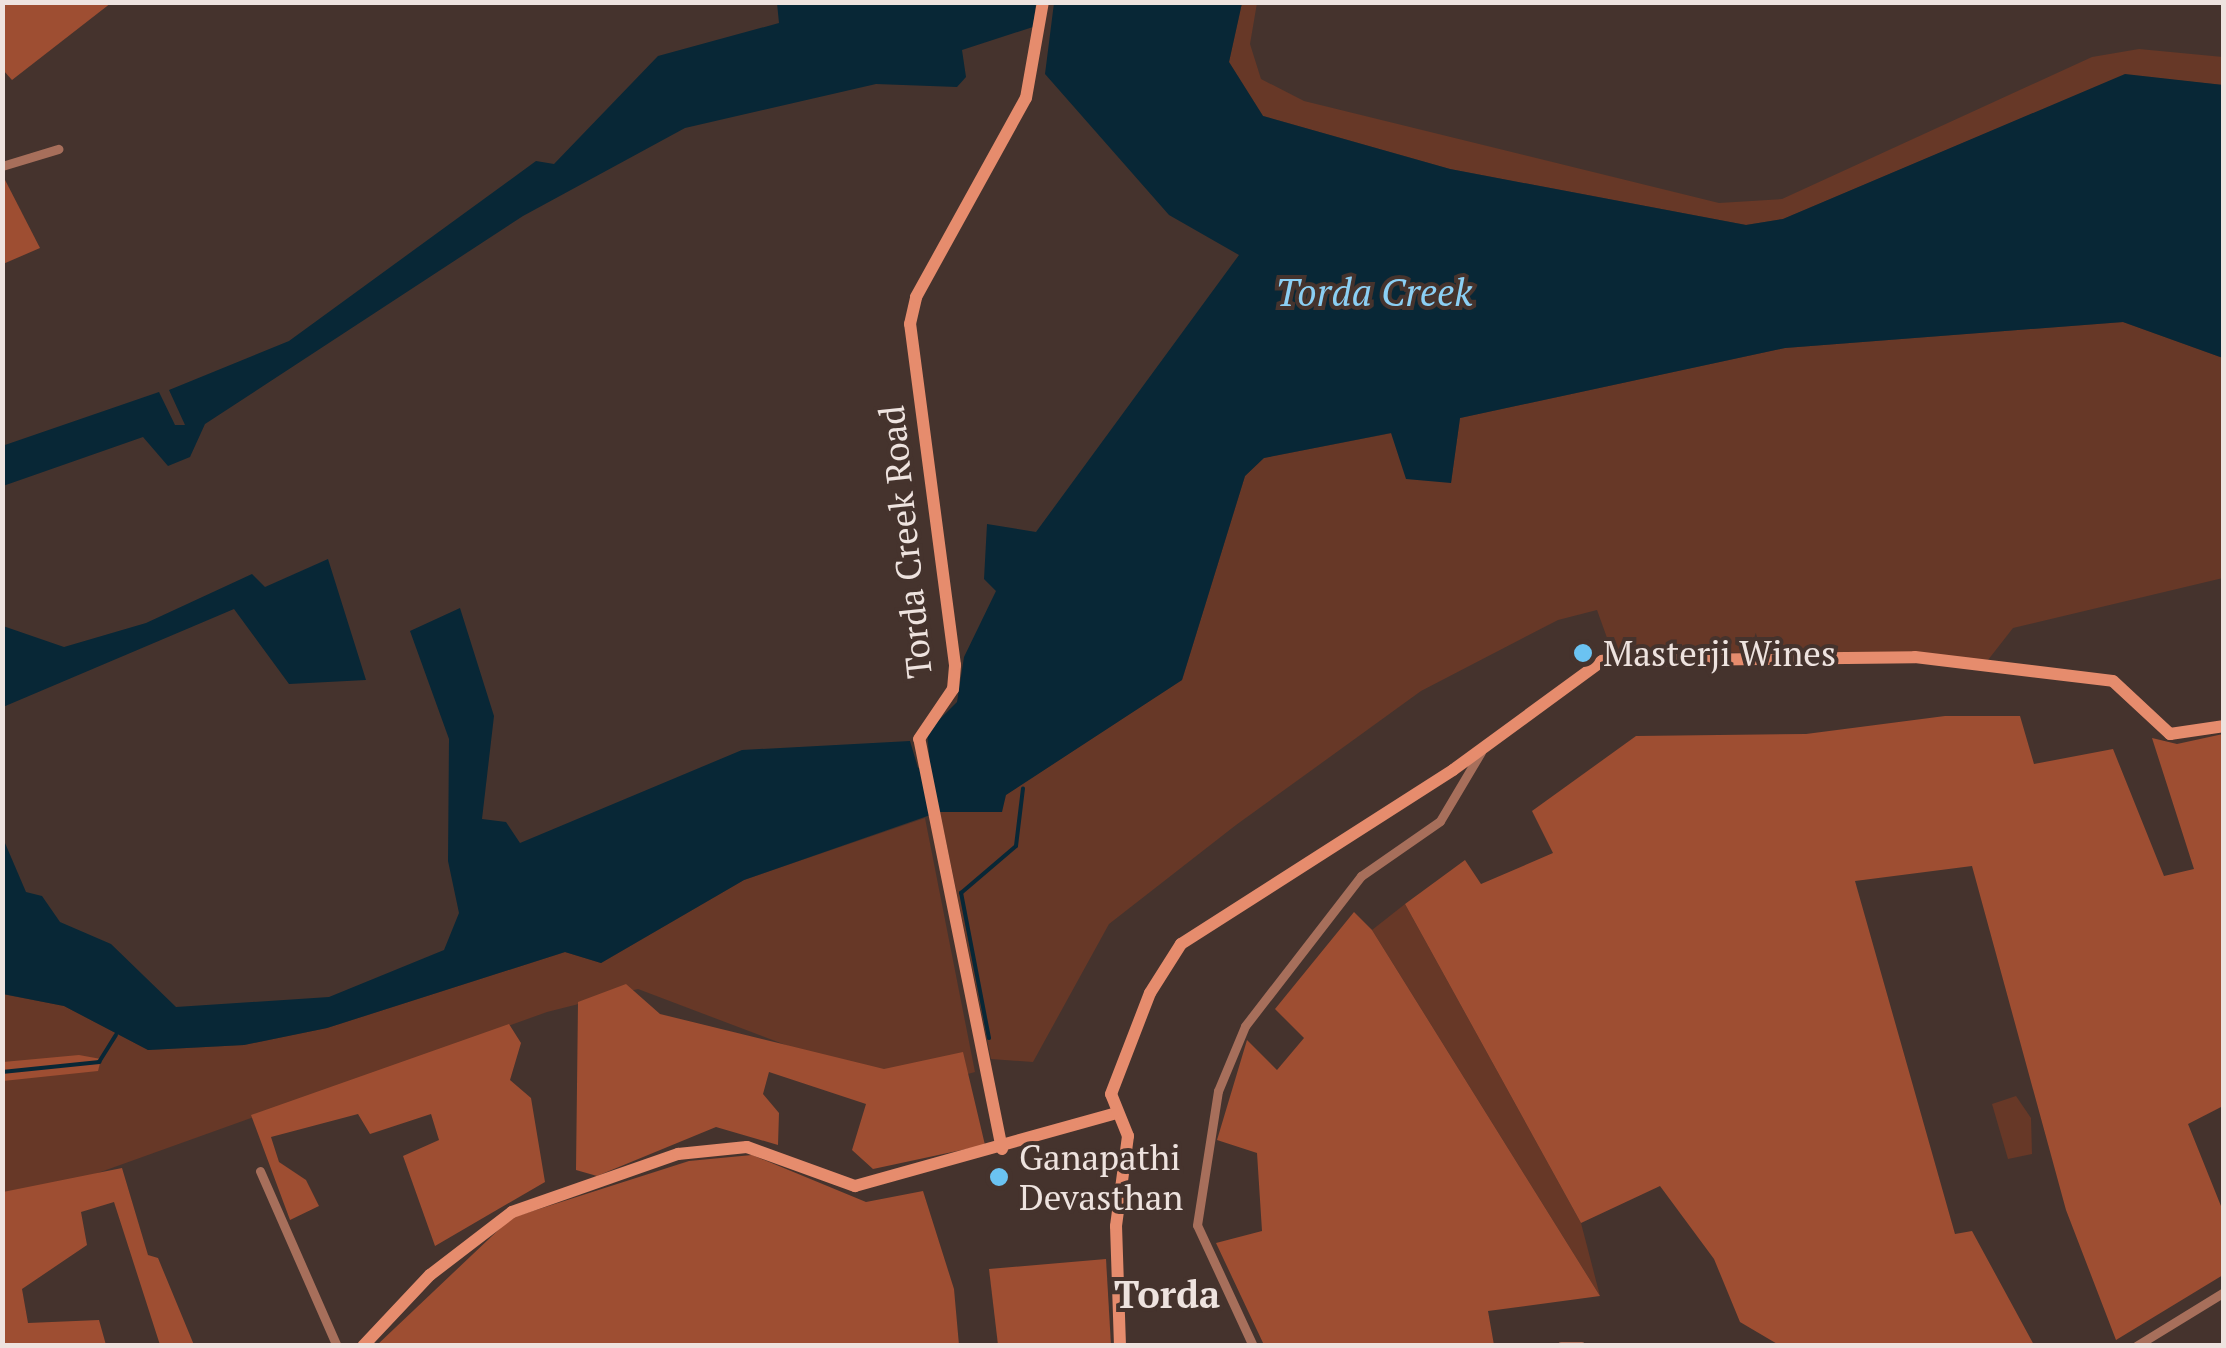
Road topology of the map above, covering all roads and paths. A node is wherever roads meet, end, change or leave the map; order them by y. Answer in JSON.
{"nodes":[{"id":1,"x":1043,"y":2,"type":"edge"},
{"id":2,"x":58,"y":148,"type":"dead end"},
{"id":3,"x":2,"y":166,"type":"edge"},
{"id":4,"x":2224,"y":726,"type":"edge"},
{"id":5,"x":1480,"y":752,"type":"junction"},
{"id":6,"x":1113,"y":1114,"type":"junction"},
{"id":7,"x":1002,"y":1149,"type":"junction"},
{"id":8,"x":260,"y":1172,"type":"dead end"},
{"id":9,"x":2224,"y":1292,"type":"edge"},
{"id":10,"x":337,"y":1346,"type":"edge"},
{"id":11,"x":364,"y":1346,"type":"edge"},
{"id":12,"x":1120,"y":1346,"type":"edge"},
{"id":13,"x":1253,"y":1346,"type":"edge"},
{"id":14,"x":1561,"y":1346,"type":"edge"},
{"id":15,"x":1581,"y":1346,"type":"edge"},
{"id":16,"x":2136,"y":1346,"type":"edge"}],
"edges":[{"from":1,"to":7,"type":"street","name":"Torda Creek Road"},
{"from":2,"to":3,"type":"street"},
{"from":4,"to":5,"type":"street"},
{"from":5,"to":6,"type":"street"},
{"from":5,"to":13,"type":"street"},
{"from":6,"to":7,"type":"street"},
{"from":6,"to":12,"type":"street"},
{"from":7,"to":11,"type":"street"},
{"from":8,"to":10,"type":"street"},
{"from":9,"to":16,"type":"street"},
{"from":14,"to":15,"type":"street"}]}
